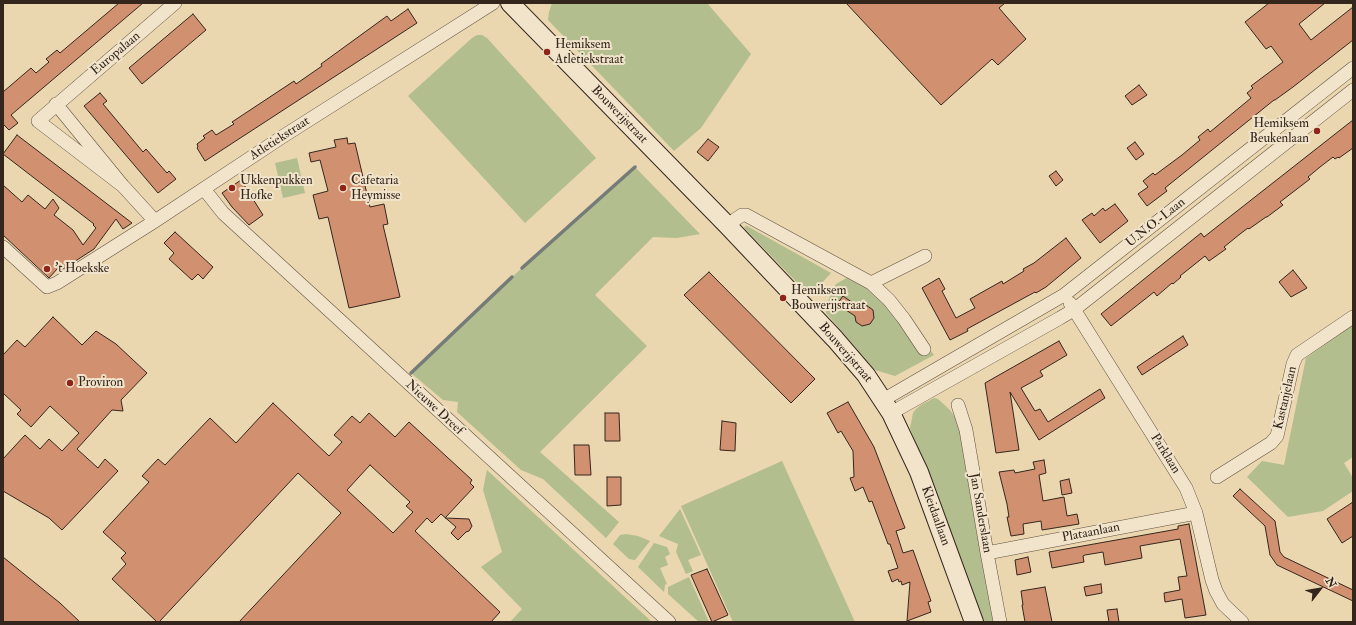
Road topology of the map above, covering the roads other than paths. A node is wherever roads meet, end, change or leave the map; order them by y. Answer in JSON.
{"nodes":[{"id":1,"x":175,"y":3,"type":"edge"},
{"id":2,"x":492,"y":3,"type":"edge"},
{"id":3,"x":510,"y":3,"type":"edge"},
{"id":4,"x":1353,"y":68,"type":"edge"},
{"id":5,"x":1340,"y":78,"type":"junction"},
{"id":6,"x":1352,"y":93,"type":"edge"},
{"id":7,"x":56,"y":104,"type":"junction"},
{"id":8,"x":123,"y":186,"type":"junction"},
{"id":9,"x":204,"y":189,"type":"junction"},
{"id":10,"x":156,"y":221,"type":"junction"},
{"id":11,"x":728,"y":226,"type":"junction"},
{"id":12,"x":3,"y":247,"type":"edge"},
{"id":13,"x":925,"y":256,"type":"dead end"},
{"id":14,"x":871,"y":283,"type":"junction"},
{"id":15,"x":1064,"y":295,"type":"junction"},
{"id":16,"x":1075,"y":309,"type":"junction"},
{"id":17,"x":1353,"y":317,"type":"edge"},
{"id":18,"x":924,"y":349,"type":"dead end"},
{"id":19,"x":949,"y":362,"type":"junction"},
{"id":20,"x":957,"y":376,"type":"junction"},
{"id":21,"x":958,"y":405,"type":"dead end"},
{"id":22,"x":887,"y":407,"type":"junction"},
{"id":23,"x":1217,"y":477,"type":"dead end"},
{"id":24,"x":1196,"y":513,"type":"junction"},
{"id":25,"x":987,"y":553,"type":"junction"},
{"id":26,"x":669,"y":622,"type":"edge"},
{"id":27,"x":974,"y":622,"type":"edge"},
{"id":28,"x":1000,"y":622,"type":"edge"},
{"id":29,"x":1242,"y":622,"type":"edge"}],
"edges":[{"from":1,"to":7,"type":"street","name":"Europalaan"},
{"from":2,"to":9,"type":"street","name":"Atletiekstraat"},
{"from":3,"to":11,"type":"street","name":"Bouwerijstraat"},
{"from":4,"to":5,"type":"street","name":"U.N.O.-Laan"},
{"from":5,"to":6,"type":"street"},
{"from":5,"to":15,"type":"street","name":"U.N.O.-Laan"},
{"from":6,"to":16,"type":"street","name":"U.N.O.-Laan"},
{"from":7,"to":8,"type":"street","name":"Europalaan"},
{"from":7,"to":8,"type":"street","name":"Europalaan"},
{"from":8,"to":10,"type":"street","name":"Europalaan"},
{"from":9,"to":10,"type":"street","name":"Atletiekstraat"},
{"from":9,"to":26,"type":"street","name":"Nieuwe Dreef"},
{"from":10,"to":12,"type":"street","name":"Atletiekstraat"},
{"from":11,"to":14,"type":"street"},
{"from":11,"to":22,"type":"street","name":"Bouwerijstraat"},
{"from":13,"to":14,"type":"street"},
{"from":14,"to":18,"type":"street"},
{"from":15,"to":16,"type":"street","name":"Parklaan"},
{"from":15,"to":19,"type":"street","name":"U.N.O.-Laan"},
{"from":16,"to":20,"type":"street","name":"U.N.O.-Laan"},
{"from":16,"to":24,"type":"street","name":"Parklaan"},
{"from":17,"to":23,"type":"street","name":"Kastanjelaan"},
{"from":19,"to":20,"type":"street"},
{"from":19,"to":22,"type":"street","name":"U.N.O.-Laan"},
{"from":20,"to":22,"type":"street","name":"U.N.O.-Laan"},
{"from":21,"to":25,"type":"street","name":"Jan Sanderslaan"},
{"from":22,"to":27,"type":"street","name":"Kleidaallaan"},
{"from":24,"to":25,"type":"street","name":"Plataanlaan"},
{"from":24,"to":29,"type":"street","name":"Parklaan"},
{"from":25,"to":28,"type":"street","name":"Jan Sanderslaan"}]}
